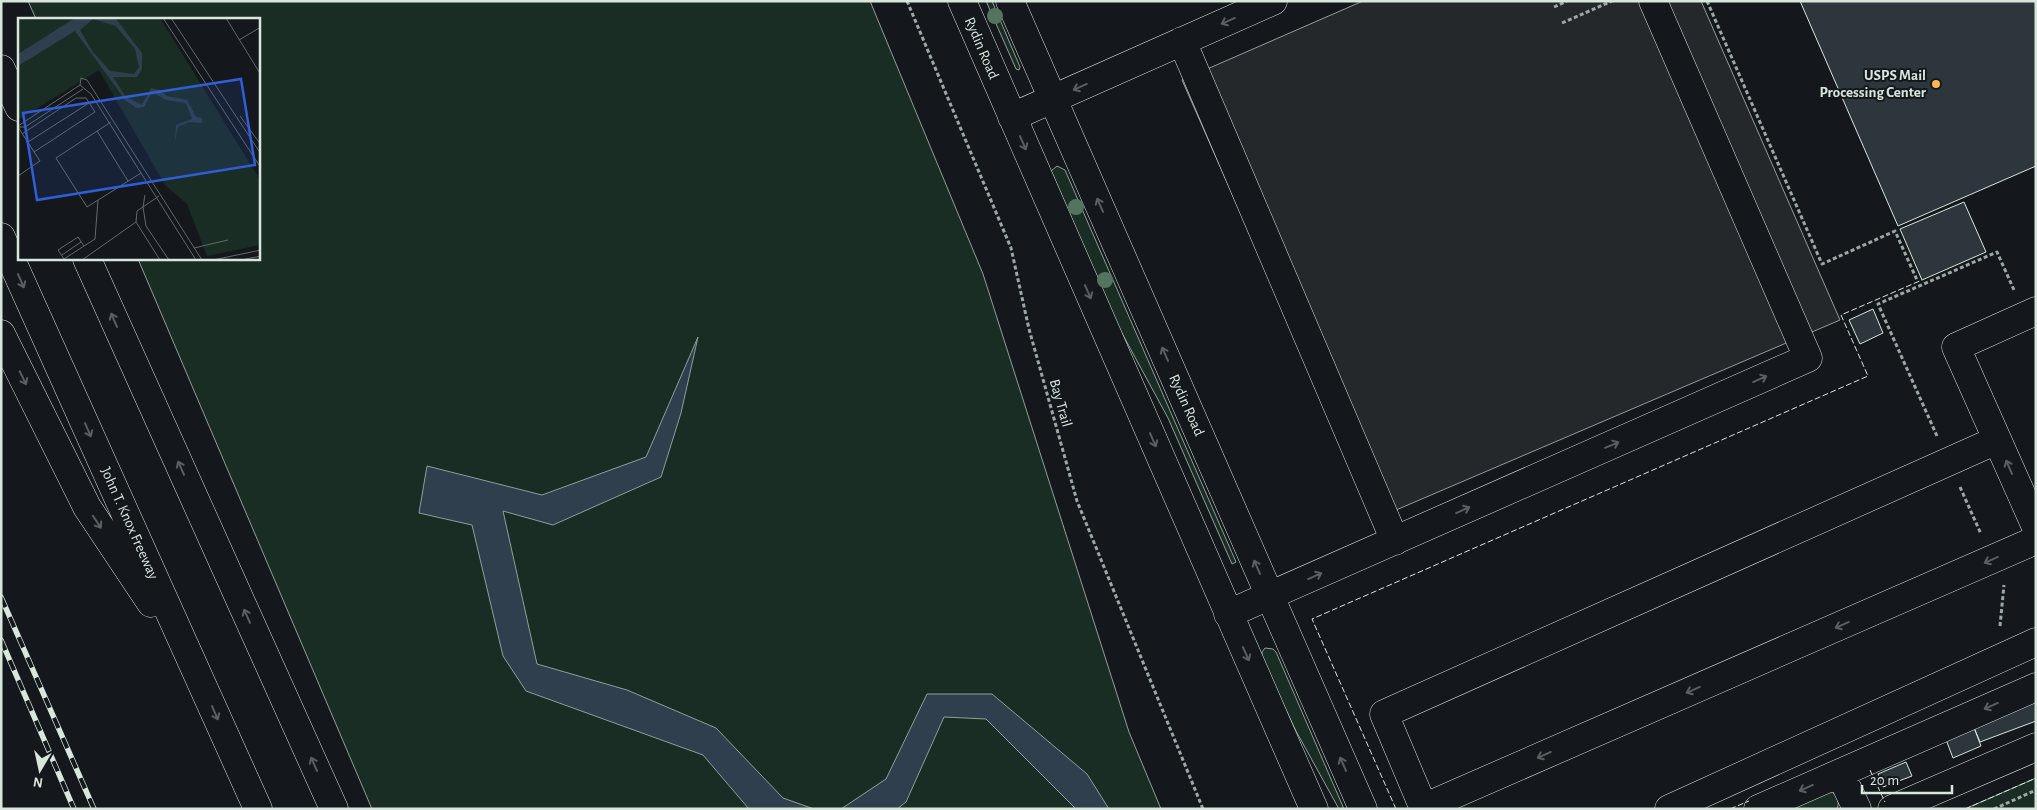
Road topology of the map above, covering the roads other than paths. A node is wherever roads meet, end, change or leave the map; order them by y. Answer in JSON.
{"nodes":[{"id":1,"x":962,"y":1,"type":"edge"},
{"id":2,"x":1010,"y":1,"type":"edge"},
{"id":3,"x":1273,"y":1,"type":"edge"},
{"id":4,"x":1653,"y":1,"type":"edge"},
{"id":5,"x":1182,"y":41,"type":"junction"},
{"id":6,"x":1,"y":68,"type":"edge"},
{"id":7,"x":1053,"y":98,"type":"junction"},
{"id":8,"x":18,"y":106,"type":"edge"},
{"id":9,"x":1012,"y":117,"type":"junction"},
{"id":10,"x":1,"y":237,"type":"edge"},
{"id":11,"x":87,"y":260,"type":"edge"},
{"id":12,"x":2036,"y":310,"type":"edge"},
{"id":13,"x":1,"y":334,"type":"edge"},
{"id":14,"x":1997,"y":440,"type":"junction"},
{"id":15,"x":2028,"y":491,"type":"edge"},
{"id":16,"x":2036,"y":527,"type":"edge"},
{"id":17,"x":2036,"y":540,"type":"edge"},
{"id":18,"x":1395,"y":541,"type":"junction"},
{"id":19,"x":1270,"y":596,"type":"junction"},
{"id":20,"x":1228,"y":614,"type":"junction"},
{"id":21,"x":2036,"y":642,"type":"edge"},
{"id":22,"x":195,"y":669,"type":"junction"},
{"id":23,"x":2036,"y":687,"type":"edge"},
{"id":24,"x":2036,"y":747,"type":"edge"},
{"id":25,"x":1840,"y":773,"type":"junction"},
{"id":26,"x":1424,"y":808,"type":"edge"},
{"id":27,"x":258,"y":809,"type":"edge"},
{"id":28,"x":334,"y":809,"type":"edge"},
{"id":29,"x":1314,"y":809,"type":"edge"},
{"id":30,"x":1363,"y":809,"type":"edge"},
{"id":31,"x":1669,"y":809,"type":"edge"},
{"id":32,"x":1758,"y":809,"type":"edge"},
{"id":33,"x":1857,"y":809,"type":"edge"},
{"id":34,"x":1892,"y":809,"type":"edge"}],
"edges":[{"from":1,"to":9,"type":"main road","name":"Rydin Road"},
{"from":2,"to":7,"type":"main road","name":"Rydin Road"},
{"from":3,"to":5,"type":"main road","one_way":true},
{"from":18,"to":4,"type":"main road","one_way":true},
{"from":5,"to":7,"type":"main road","one_way":true},
{"from":5,"to":18,"type":"main road"},
{"from":6,"to":8,"type":"main road"},
{"from":7,"to":9,"type":"main road"},
{"from":19,"to":7,"type":"main road","name":"Rydin Road","one_way":true},
{"from":9,"to":20,"type":"main road","name":"Rydin Road","one_way":true},
{"from":10,"to":22,"type":"main road","name":"John T. Knox Freeway","one_way":true},
{"from":28,"to":11,"type":"main road","one_way":true},
{"from":12,"to":14,"type":"main road"},
{"from":13,"to":22,"type":"main road","one_way":true},
{"from":15,"to":14,"type":"main road","one_way":true},
{"from":14,"to":26,"type":"main road"},
{"from":15,"to":16,"type":"main road"},
{"from":17,"to":26,"type":"main road","one_way":true},
{"from":19,"to":18,"type":"main road","one_way":true},
{"from":19,"to":20,"type":"main road"},
{"from":30,"to":19,"type":"main road","name":"Rydin Road","one_way":true},
{"from":20,"to":29,"type":"main road","name":"Rydin Road","one_way":true},
{"from":21,"to":31,"type":"main road"},
{"from":22,"to":27,"type":"main road","name":"John T. Knox Freeway","one_way":true},
{"from":23,"to":25,"type":"main road","one_way":true},
{"from":24,"to":34,"type":"main road"},
{"from":25,"to":32,"type":"main road","one_way":true},
{"from":25,"to":33,"type":"main road"}]}
